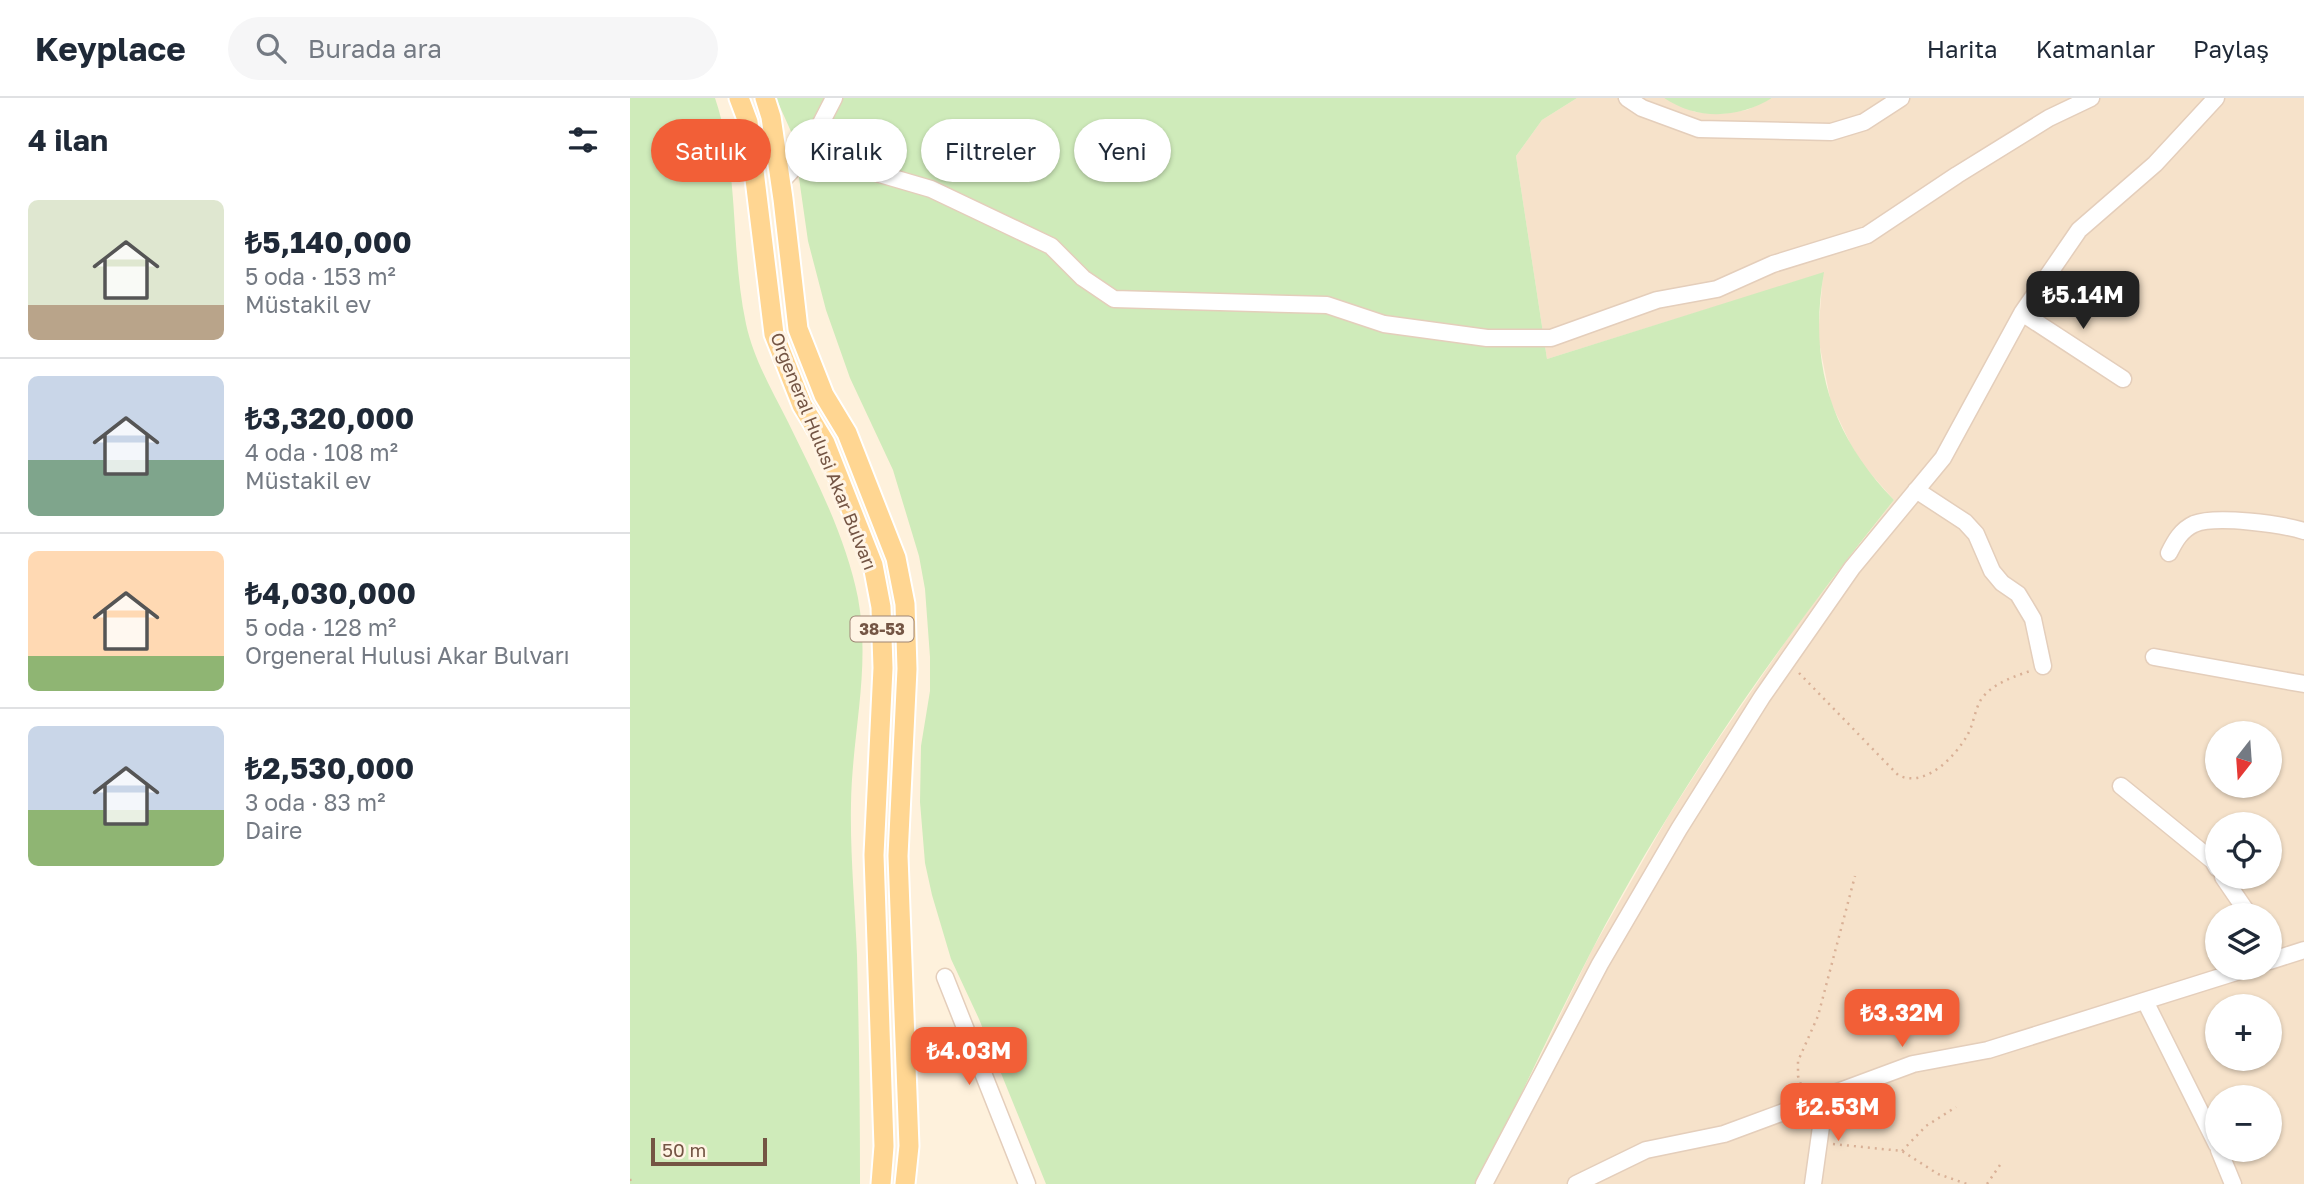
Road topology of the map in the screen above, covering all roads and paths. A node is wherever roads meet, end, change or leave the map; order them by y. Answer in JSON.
{"nodes":[{"id":1,"x":739,"y":98,"type":"edge"},
{"id":2,"x":765,"y":98,"type":"edge"},
{"id":3,"x":834,"y":98,"type":"edge"},
{"id":4,"x":1627,"y":98,"type":"edge"},
{"id":5,"x":1901,"y":98,"type":"edge"},
{"id":6,"x":2091,"y":98,"type":"edge"},
{"id":7,"x":2216,"y":98,"type":"edge"},
{"id":8,"x":1885,"y":103,"type":"edge"},
{"id":9,"x":823,"y":119,"type":"edge"},
{"id":10,"x":785,"y":177,"type":"edge"},
{"id":11,"x":780,"y":182,"type":"junction"},
{"id":12,"x":907,"y":182,"type":"edge"},
{"id":13,"x":2022,"y":313,"type":"junction"},
{"id":14,"x":2123,"y":379,"type":"dead end"},
{"id":15,"x":1916,"y":490,"type":"junction"},
{"id":16,"x":2304,"y":531,"type":"edge"},
{"id":17,"x":2169,"y":553,"type":"dead end"},
{"id":18,"x":2154,"y":657,"type":"dead end"},
{"id":19,"x":1787,"y":661,"type":"junction"},
{"id":20,"x":2043,"y":666,"type":"joint"},
{"id":21,"x":2304,"y":684,"type":"edge"},
{"id":22,"x":2121,"y":786,"type":"dead end"},
{"id":23,"x":2205,"y":854,"type":"edge"},
{"id":24,"x":1855,"y":876,"type":"dead end"},
{"id":25,"x":2304,"y":950,"type":"edge"},
{"id":26,"x":2282,"y":954,"type":"edge"},
{"id":27,"x":945,"y":977,"type":"dead end"},
{"id":28,"x":2211,"y":980,"type":"edge"},
{"id":29,"x":2145,"y":1001,"type":"junction"},
{"id":30,"x":1818,"y":1101,"type":"junction"},
{"id":31,"x":1956,"y":1107,"type":"dead end"},
{"id":32,"x":2205,"y":1121,"type":"edge"},
{"id":33,"x":1819,"y":1142,"type":"junction"},
{"id":34,"x":1902,"y":1151,"type":"junction"},
{"id":35,"x":2224,"y":1162,"type":"edge"},
{"id":36,"x":2000,"y":1165,"type":"dead end"},
{"id":37,"x":630,"y":1179,"type":"edge"},
{"id":38,"x":632,"y":1184,"type":"edge"},
{"id":39,"x":881,"y":1184,"type":"edge"},
{"id":40,"x":905,"y":1184,"type":"edge"},
{"id":41,"x":1027,"y":1184,"type":"edge"},
{"id":42,"x":1484,"y":1184,"type":"edge"},
{"id":43,"x":1576,"y":1184,"type":"edge"},
{"id":44,"x":1813,"y":1184,"type":"edge"},
{"id":45,"x":1967,"y":1184,"type":"edge"},
{"id":46,"x":1987,"y":1184,"type":"edge"},
{"id":47,"x":2232,"y":1184,"type":"edge"}],
"edges":[{"from":1,"to":39,"type":"main road","name":"Orgeneral Hulusi Akar Bulvarı","number":"38-53"},
{"from":2,"to":11,"type":"main road","name":"Orgeneral Hulusi Akar Bulvarı","number":"38-53"},
{"from":3,"to":9,"type":"street"},
{"from":4,"to":8,"type":"street"},
{"from":5,"to":8,"type":"street"},
{"from":6,"to":12,"type":"street"},
{"from":7,"to":13,"type":"street"},
{"from":10,"to":11,"type":"street"},
{"from":11,"to":40,"type":"main road","name":"Orgeneral Hulusi Akar Bulvarı","number":"38-53"},
{"from":13,"to":14,"type":"street"},
{"from":13,"to":15,"type":"street"},
{"from":15,"to":19,"type":"street"},
{"from":15,"to":20,"type":"street"},
{"from":16,"to":17,"type":"street"},
{"from":18,"to":21,"type":"street"},
{"from":19,"to":20,"type":"path"},
{"from":19,"to":42,"type":"street"},
{"from":22,"to":23,"type":"street"},
{"from":24,"to":30,"type":"path"},
{"from":25,"to":26,"type":"street"},
{"from":27,"to":41,"type":"street"},
{"from":28,"to":29,"type":"street"},
{"from":29,"to":30,"type":"street"},
{"from":29,"to":32,"type":"street"},
{"from":30,"to":33,"type":"street"},
{"from":30,"to":43,"type":"street"},
{"from":31,"to":34,"type":"path"},
{"from":33,"to":34,"type":"path"},
{"from":33,"to":44,"type":"street"},
{"from":34,"to":45,"type":"path"},
{"from":35,"to":47,"type":"street"},
{"from":36,"to":46,"type":"path"},
{"from":37,"to":38,"type":"path"}]}
